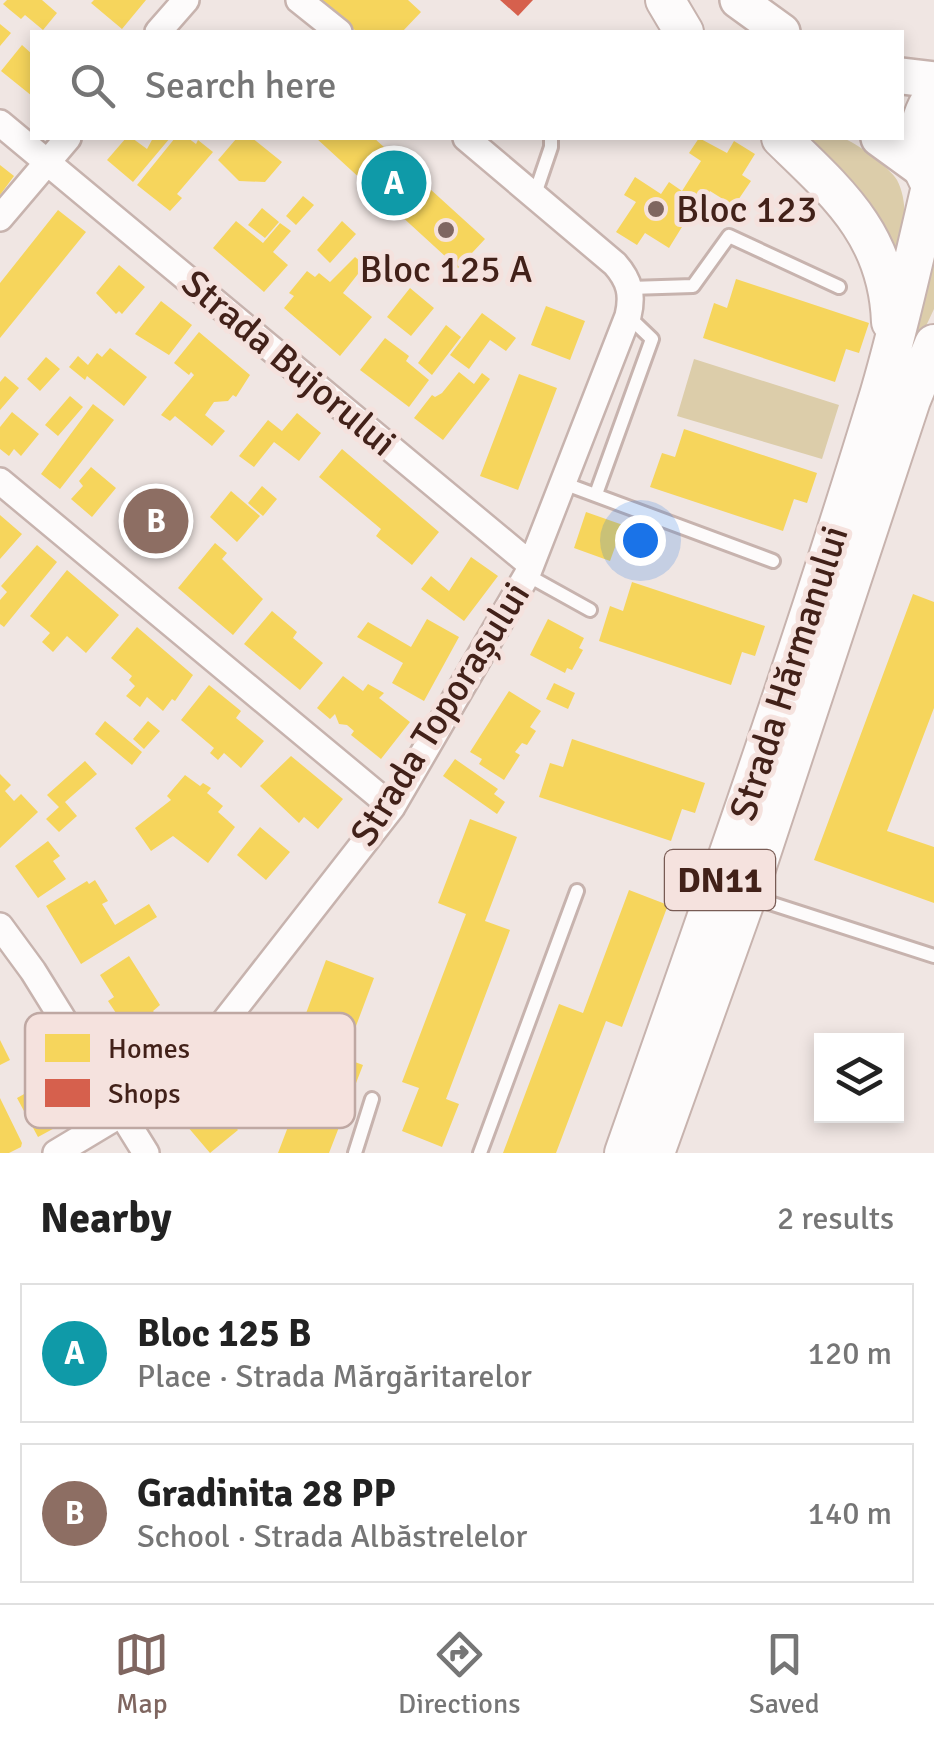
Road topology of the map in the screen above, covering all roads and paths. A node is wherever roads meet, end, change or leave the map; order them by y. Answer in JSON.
{"nodes":[{"id":1,"x":186,"y":0,"type":"edge"},
{"id":2,"x":299,"y":0,"type":"edge"},
{"id":3,"x":666,"y":0,"type":"edge"},
{"id":4,"x":738,"y":0,"type":"edge"},
{"id":5,"x":160,"y":30,"type":"edge"},
{"id":6,"x":336,"y":30,"type":"edge"},
{"id":7,"x":683,"y":30,"type":"edge"},
{"id":8,"x":704,"y":30,"type":"edge"},
{"id":9,"x":779,"y":30,"type":"edge"},
{"id":10,"x":904,"y":76,"type":"edge"},
{"id":11,"x":934,"y":80,"type":"edge"},
{"id":12,"x":934,"y":95,"type":"edge"},
{"id":13,"x":0,"y":123,"type":"edge"},
{"id":14,"x":66,"y":140,"type":"edge"},
{"id":15,"x":468,"y":140,"type":"edge"},
{"id":16,"x":551,"y":140,"type":"edge"},
{"id":17,"x":784,"y":140,"type":"edge"},
{"id":18,"x":882,"y":140,"type":"edge"},
{"id":19,"x":47,"y":162,"type":"junction"},
{"id":20,"x":929,"y":182,"type":"edge"},
{"id":21,"x":535,"y":194,"type":"junction"},
{"id":22,"x":0,"y":218,"type":"edge"},
{"id":23,"x":838,"y":287,"type":"dead end"},
{"id":24,"x":630,"y":288,"type":"junction"},
{"id":25,"x":628,"y":316,"type":"junction"},
{"id":26,"x":934,"y":344,"type":"edge"},
{"id":27,"x":890,"y":357,"type":"junction"},
{"id":28,"x":0,"y":481,"type":"edge"},
{"id":29,"x":563,"y":482,"type":"junction"},
{"id":30,"x":596,"y":494,"type":"junction"},
{"id":31,"x":773,"y":561,"type":"dead end"},
{"id":32,"x":529,"y":570,"type":"junction"},
{"id":33,"x":590,"y":610,"type":"dead end"},
{"id":34,"x":392,"y":807,"type":"junction"},
{"id":35,"x":577,"y":891,"type":"dead end"},
{"id":36,"x":747,"y":896,"type":"junction"},
{"id":37,"x":0,"y":926,"type":"edge"},
{"id":38,"x":934,"y":956,"type":"edge"},
{"id":39,"x":59,"y":1013,"type":"edge"},
{"id":40,"x":231,"y":1013,"type":"edge"},
{"id":41,"x":372,"y":1099,"type":"dead end"},
{"id":42,"x":98,"y":1128,"type":"edge"},
{"id":43,"x":131,"y":1128,"type":"edge"},
{"id":44,"x":56,"y":1153,"type":"edge"},
{"id":45,"x":146,"y":1153,"type":"edge"},
{"id":46,"x":355,"y":1153,"type":"edge"},
{"id":47,"x":480,"y":1153,"type":"edge"},
{"id":48,"x":624,"y":1153,"type":"edge"},
{"id":49,"x":655,"y":1153,"type":"edge"}],
"edges":[{"from":1,"to":5,"type":"street"},
{"from":2,"to":6,"type":"street"},
{"from":3,"to":7,"type":"main road"},
{"from":3,"to":8,"type":"main road"},
{"from":4,"to":9,"type":"main road"},
{"from":10,"to":11,"type":"main road"},
{"from":12,"to":20,"type":"main road","name":"Strada Hărmanului"},
{"from":13,"to":19,"type":"street","name":"Strada Bujorului"},
{"from":14,"to":19,"type":"street"},
{"from":15,"to":21,"type":"street"},
{"from":16,"to":21,"type":"lane"},
{"from":17,"to":27,"type":"main road"},
{"from":18,"to":20,"type":"main road"},
{"from":19,"to":22,"type":"street"},
{"from":19,"to":32,"type":"street","name":"Strada Bujorului"},
{"from":20,"to":27,"type":"main road","name":"Strada Hărmanului","number":"DN11"},
{"from":21,"to":24,"type":"street"},
{"from":23,"to":24,"type":"lane"},
{"from":24,"to":25,"type":"street","name":"Strada Toporașului"},
{"from":25,"to":29,"type":"street","name":"Strada Toporașului"},
{"from":25,"to":30,"type":"lane"},
{"from":26,"to":36,"type":"main road","name":"Strada Hărmanului","number":"DN11"},
{"from":27,"to":48,"type":"main road","name":"Strada Hărmanului","number":"DN11"},
{"from":28,"to":34,"type":"street"},
{"from":29,"to":30,"type":"lane"},
{"from":29,"to":32,"type":"street","name":"Strada Toporașului"},
{"from":30,"to":31,"type":"lane"},
{"from":32,"to":33,"type":"lane"},
{"from":32,"to":34,"type":"street","name":"Strada Toporașului"},
{"from":34,"to":40,"type":"street","name":"Strada Toporașului"},
{"from":35,"to":47,"type":"lane"},
{"from":36,"to":38,"type":"lane"},
{"from":36,"to":49,"type":"main road","name":"Strada Hărmanului","number":"DN11"},
{"from":37,"to":39,"type":"street"},
{"from":41,"to":46,"type":"lane"},
{"from":42,"to":44,"type":"street","name":"Strada Toporașului"},
{"from":43,"to":45,"type":"street"}]}
